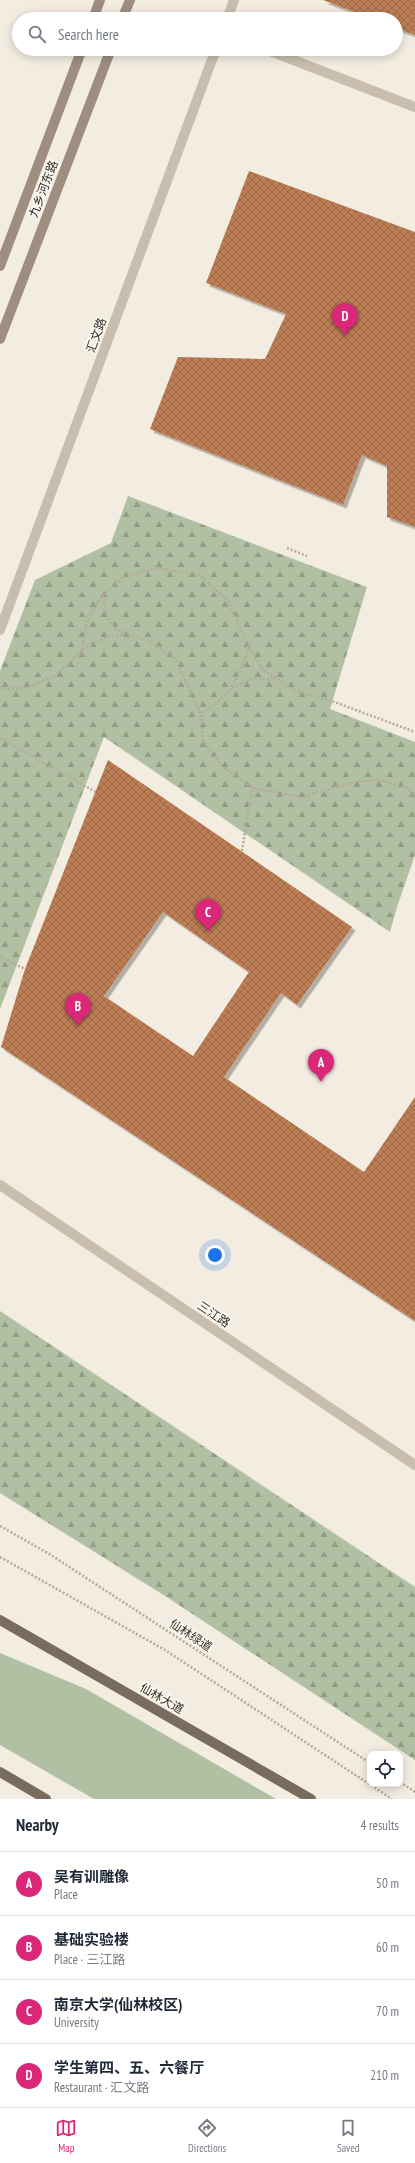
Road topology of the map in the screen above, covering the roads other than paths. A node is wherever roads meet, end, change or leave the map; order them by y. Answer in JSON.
{"nodes":[{"id":1,"x":100,"y":0,"type":"edge"},
{"id":2,"x":130,"y":0,"type":"edge"},
{"id":3,"x":234,"y":0,"type":"edge"},
{"id":4,"x":96,"y":12,"type":"edge"},
{"id":5,"x":125,"y":12,"type":"edge"},
{"id":6,"x":230,"y":12,"type":"edge"},
{"id":7,"x":79,"y":56,"type":"edge"},
{"id":8,"x":108,"y":56,"type":"edge"},
{"id":9,"x":213,"y":56,"type":"edge"},
{"id":10,"x":283,"y":56,"type":"edge"},
{"id":11,"x":415,"y":107,"type":"edge"},
{"id":12,"x":0,"y":266,"type":"edge"},
{"id":13,"x":0,"y":339,"type":"edge"},
{"id":14,"x":0,"y":630,"type":"edge"},
{"id":15,"x":0,"y":1185,"type":"edge"},
{"id":16,"x":415,"y":1465,"type":"edge"},
{"id":17,"x":0,"y":1620,"type":"edge"},
{"id":18,"x":0,"y":1772,"type":"edge"},
{"id":19,"x":46,"y":1799,"type":"edge"},
{"id":20,"x":311,"y":1799,"type":"edge"}],
"edges":[{"from":1,"to":4,"type":"main road"},
{"from":2,"to":5,"type":"main road"},
{"from":3,"to":6,"type":"street"},
{"from":7,"to":12,"type":"main road","name":"九乡河东路"},
{"from":8,"to":13,"type":"main road","name":"九乡河东路"},
{"from":9,"to":14,"type":"street","name":"汇文路"},
{"from":10,"to":11,"type":"street"},
{"from":15,"to":16,"type":"street","name":"三江路"},
{"from":17,"to":20,"type":"main road","name":"仙林大道"},
{"from":18,"to":19,"type":"main road"}]}
